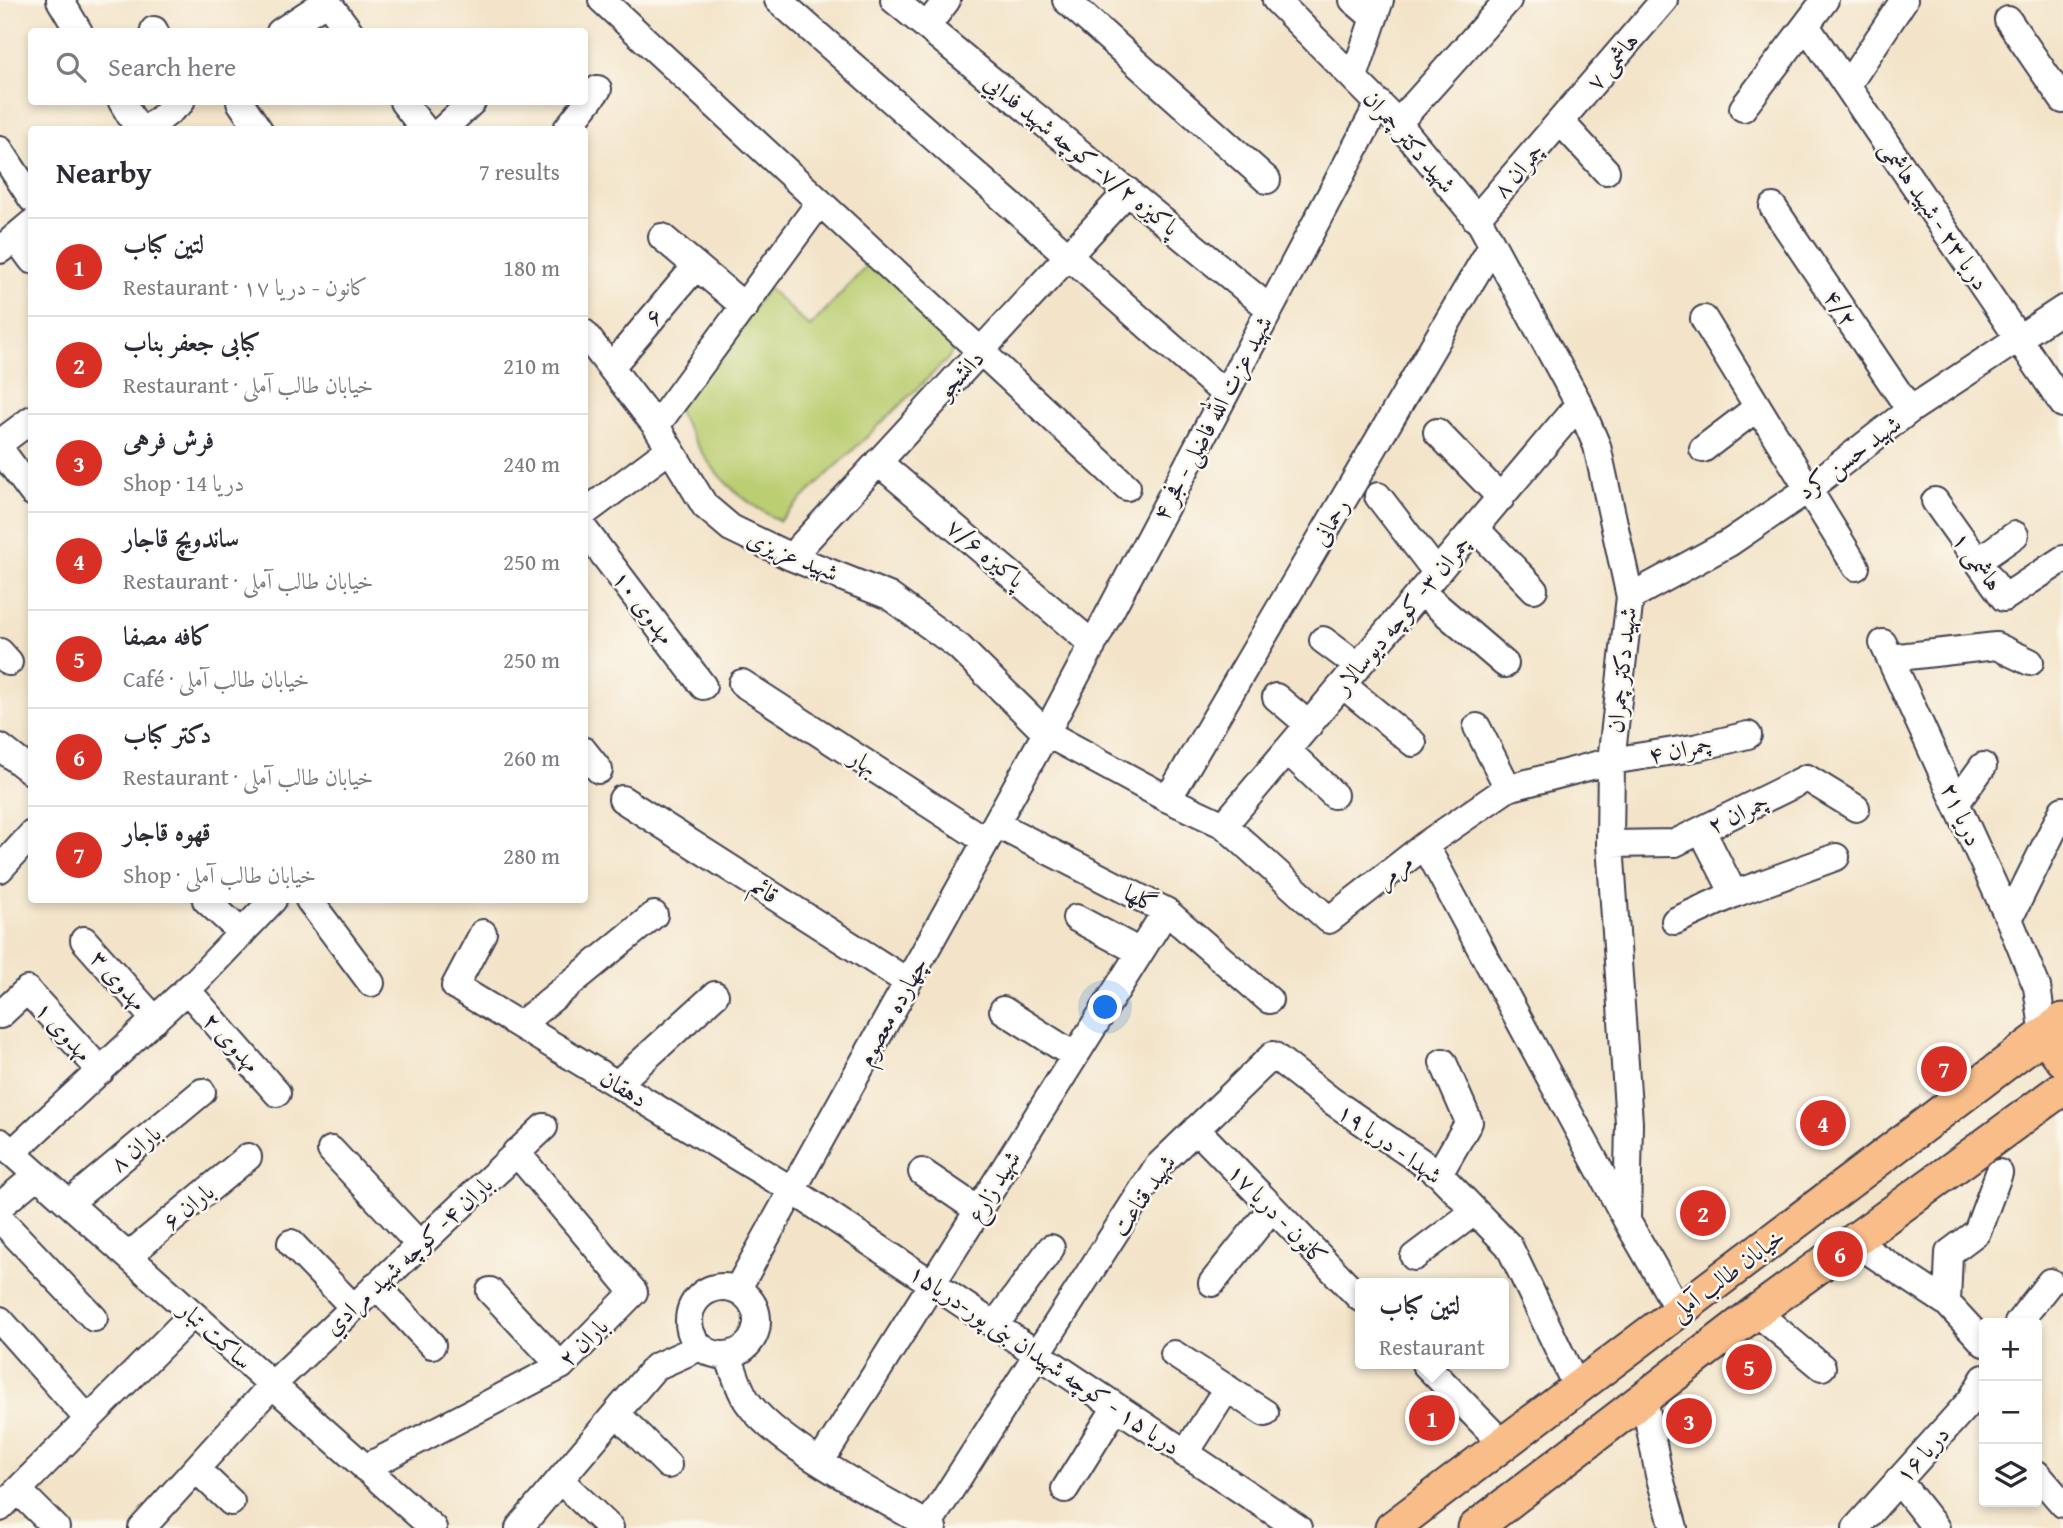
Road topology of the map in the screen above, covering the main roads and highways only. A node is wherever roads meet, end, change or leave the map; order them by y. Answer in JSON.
{"nodes":[{"id":1,"x":2058,"y":1031,"type":"edge"},
{"id":2,"x":2063,"y":1088,"type":"edge"},
{"id":3,"x":2030,"y":1113,"type":"junction"},
{"id":4,"x":2063,"y":1122,"type":"edge"},
{"id":5,"x":1392,"y":1528,"type":"edge"},
{"id":6,"x":1475,"y":1528,"type":"edge"}],
"edges":[{"from":1,"to":5,"type":"main road","name":"خیابان طالب آملی"},
{"from":2,"to":3,"type":"main road","name":"خیابان طالب آملی"},
{"from":3,"to":4,"type":"main road"},
{"from":3,"to":6,"type":"main road","name":"خیابان طالب آملی"}]}
